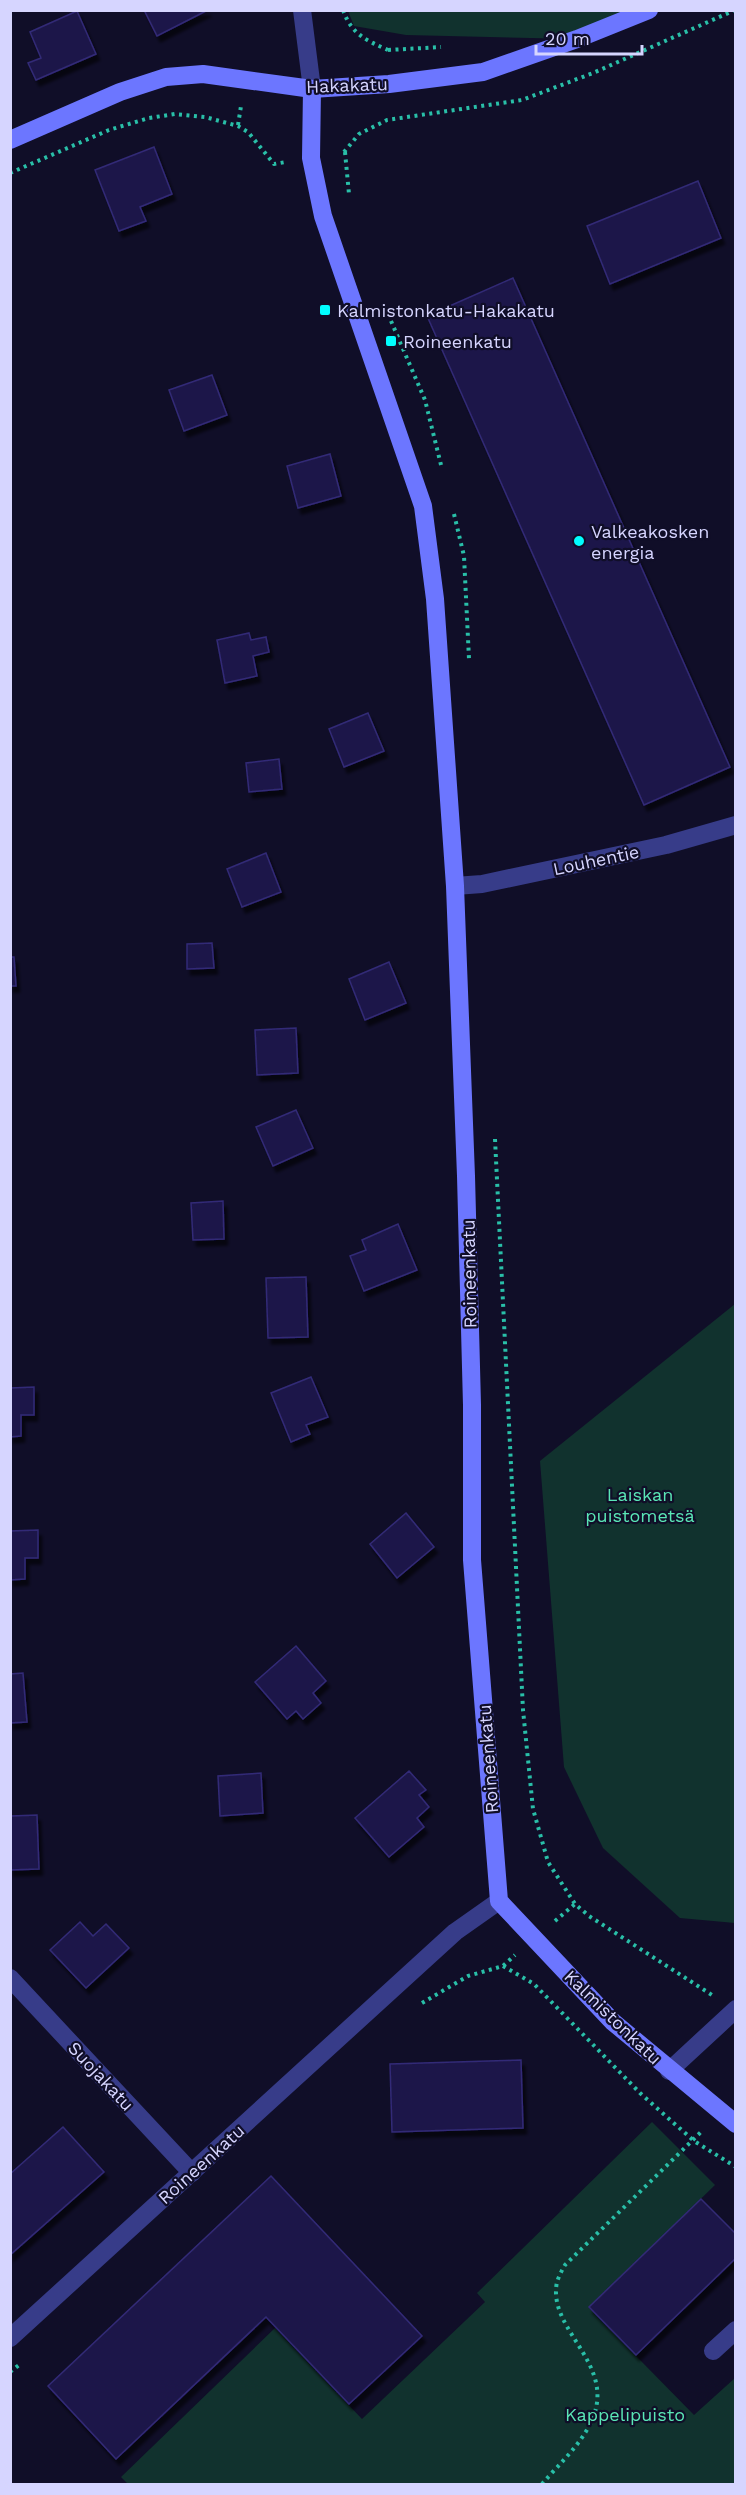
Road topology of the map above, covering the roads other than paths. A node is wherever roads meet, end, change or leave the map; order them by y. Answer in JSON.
{"nodes":[{"id":1,"x":302,"y":10,"type":"edge"},
{"id":2,"x":648,"y":10,"type":"edge"},
{"id":3,"x":312,"y":89,"type":"junction"},
{"id":4,"x":10,"y":140,"type":"edge"},
{"id":5,"x":735,"y":825,"type":"edge"},
{"id":6,"x":455,"y":886,"type":"junction"},
{"id":7,"x":499,"y":1901,"type":"junction"},
{"id":8,"x":10,"y":1978,"type":"edge"},
{"id":9,"x":734,"y":2009,"type":"edge"},
{"id":10,"x":669,"y":2071,"type":"junction"},
{"id":11,"x":735,"y":2124,"type":"edge"},
{"id":12,"x":192,"y":2173,"type":"junction"},
{"id":13,"x":735,"y":2330,"type":"edge"},
{"id":14,"x":10,"y":2338,"type":"edge"},
{"id":15,"x":713,"y":2351,"type":"dead end"}],
"edges":[{"from":1,"to":3,"type":"street","name":"Roineenkatu"},
{"from":2,"to":3,"type":"street","name":"Hakakatu"},
{"from":3,"to":4,"type":"street","name":"Hakakatu"},
{"from":3,"to":6,"type":"street","name":"Roineenkatu"},
{"from":5,"to":6,"type":"street","name":"Louhentie"},
{"from":6,"to":7,"type":"street","name":"Roineenkatu"},
{"from":7,"to":10,"type":"street","name":"Kalmistonkatu"},
{"from":7,"to":12,"type":"street","name":"Roineenkatu"},
{"from":8,"to":12,"type":"street","name":"Suojakatu"},
{"from":9,"to":10,"type":"street"},
{"from":10,"to":11,"type":"street","name":"Kalmistonkatu"},
{"from":12,"to":14,"type":"street","name":"Roineenkatu"},
{"from":13,"to":15,"type":"street"}]}
